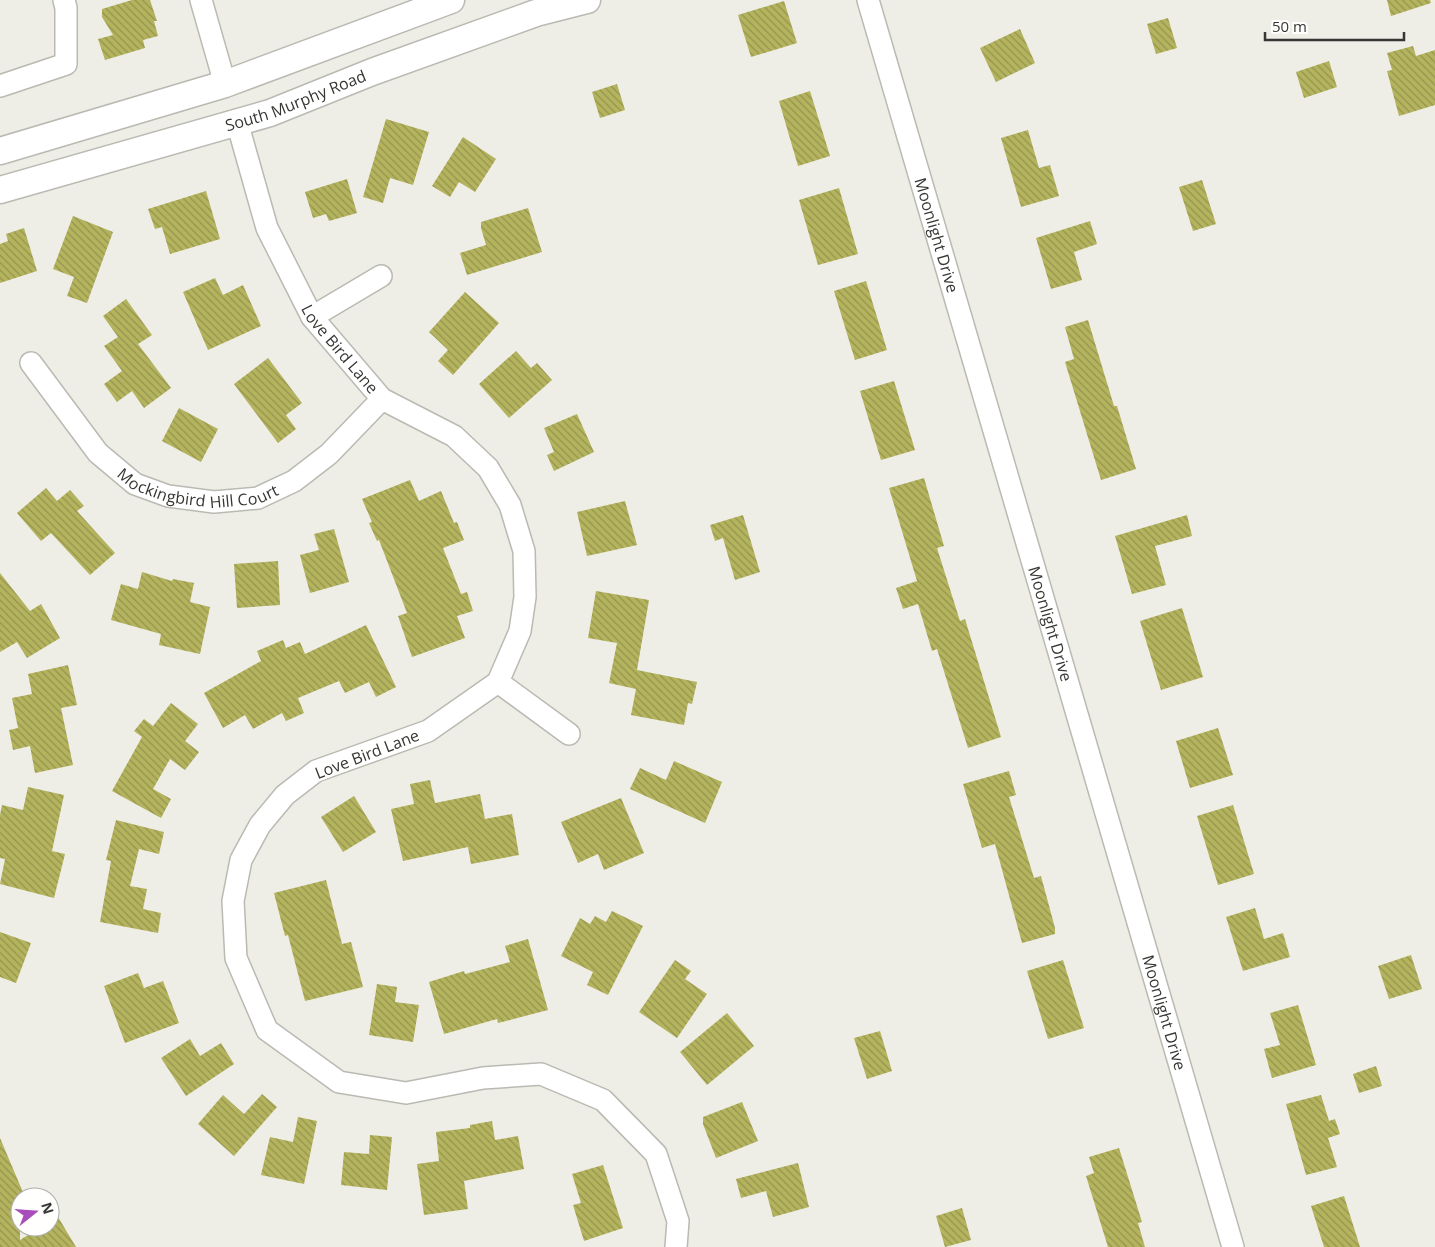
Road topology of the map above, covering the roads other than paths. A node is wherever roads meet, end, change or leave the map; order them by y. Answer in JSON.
{"nodes":[{"id":1,"x":64,"y":0,"type":"edge"},
{"id":2,"x":201,"y":0,"type":"edge"},
{"id":3,"x":452,"y":0,"type":"edge"},
{"id":4,"x":587,"y":0,"type":"edge"},
{"id":5,"x":868,"y":0,"type":"edge"},
{"id":6,"x":225,"y":84,"type":"junction"},
{"id":7,"x":0,"y":86,"type":"edge"},
{"id":8,"x":237,"y":122,"type":"junction"},
{"id":9,"x":0,"y":151,"type":"edge"},
{"id":10,"x":0,"y":190,"type":"edge"},
{"id":11,"x":382,"y":276,"type":"dead end"},
{"id":12,"x":312,"y":317,"type":"junction"},
{"id":13,"x":31,"y":363,"type":"dead end"},
{"id":14,"x":382,"y":399,"type":"junction"},
{"id":15,"x":498,"y":682,"type":"junction"},
{"id":16,"x":568,"y":734,"type":"dead end"},
{"id":17,"x":676,"y":1247,"type":"edge"},
{"id":18,"x":1232,"y":1247,"type":"edge"}],
"edges":[{"from":1,"to":7,"type":"street"},
{"from":2,"to":6,"type":"street"},
{"from":3,"to":6,"type":"main road"},
{"from":4,"to":8,"type":"main road","name":"South Murphy Road"},
{"from":5,"to":18,"type":"street","name":"Moonlight Drive"},
{"from":6,"to":8,"type":"main road"},
{"from":6,"to":9,"type":"main road"},
{"from":8,"to":10,"type":"main road","name":"South Murphy Road"},
{"from":8,"to":12,"type":"street","name":"Love Bird Lane"},
{"from":11,"to":12,"type":"street"},
{"from":12,"to":14,"type":"street","name":"Love Bird Lane"},
{"from":13,"to":14,"type":"street","name":"Mockingbird Hill Court"},
{"from":14,"to":15,"type":"street","name":"Love Bird Lane"},
{"from":15,"to":16,"type":"street"},
{"from":15,"to":17,"type":"street","name":"Love Bird Lane"}]}
